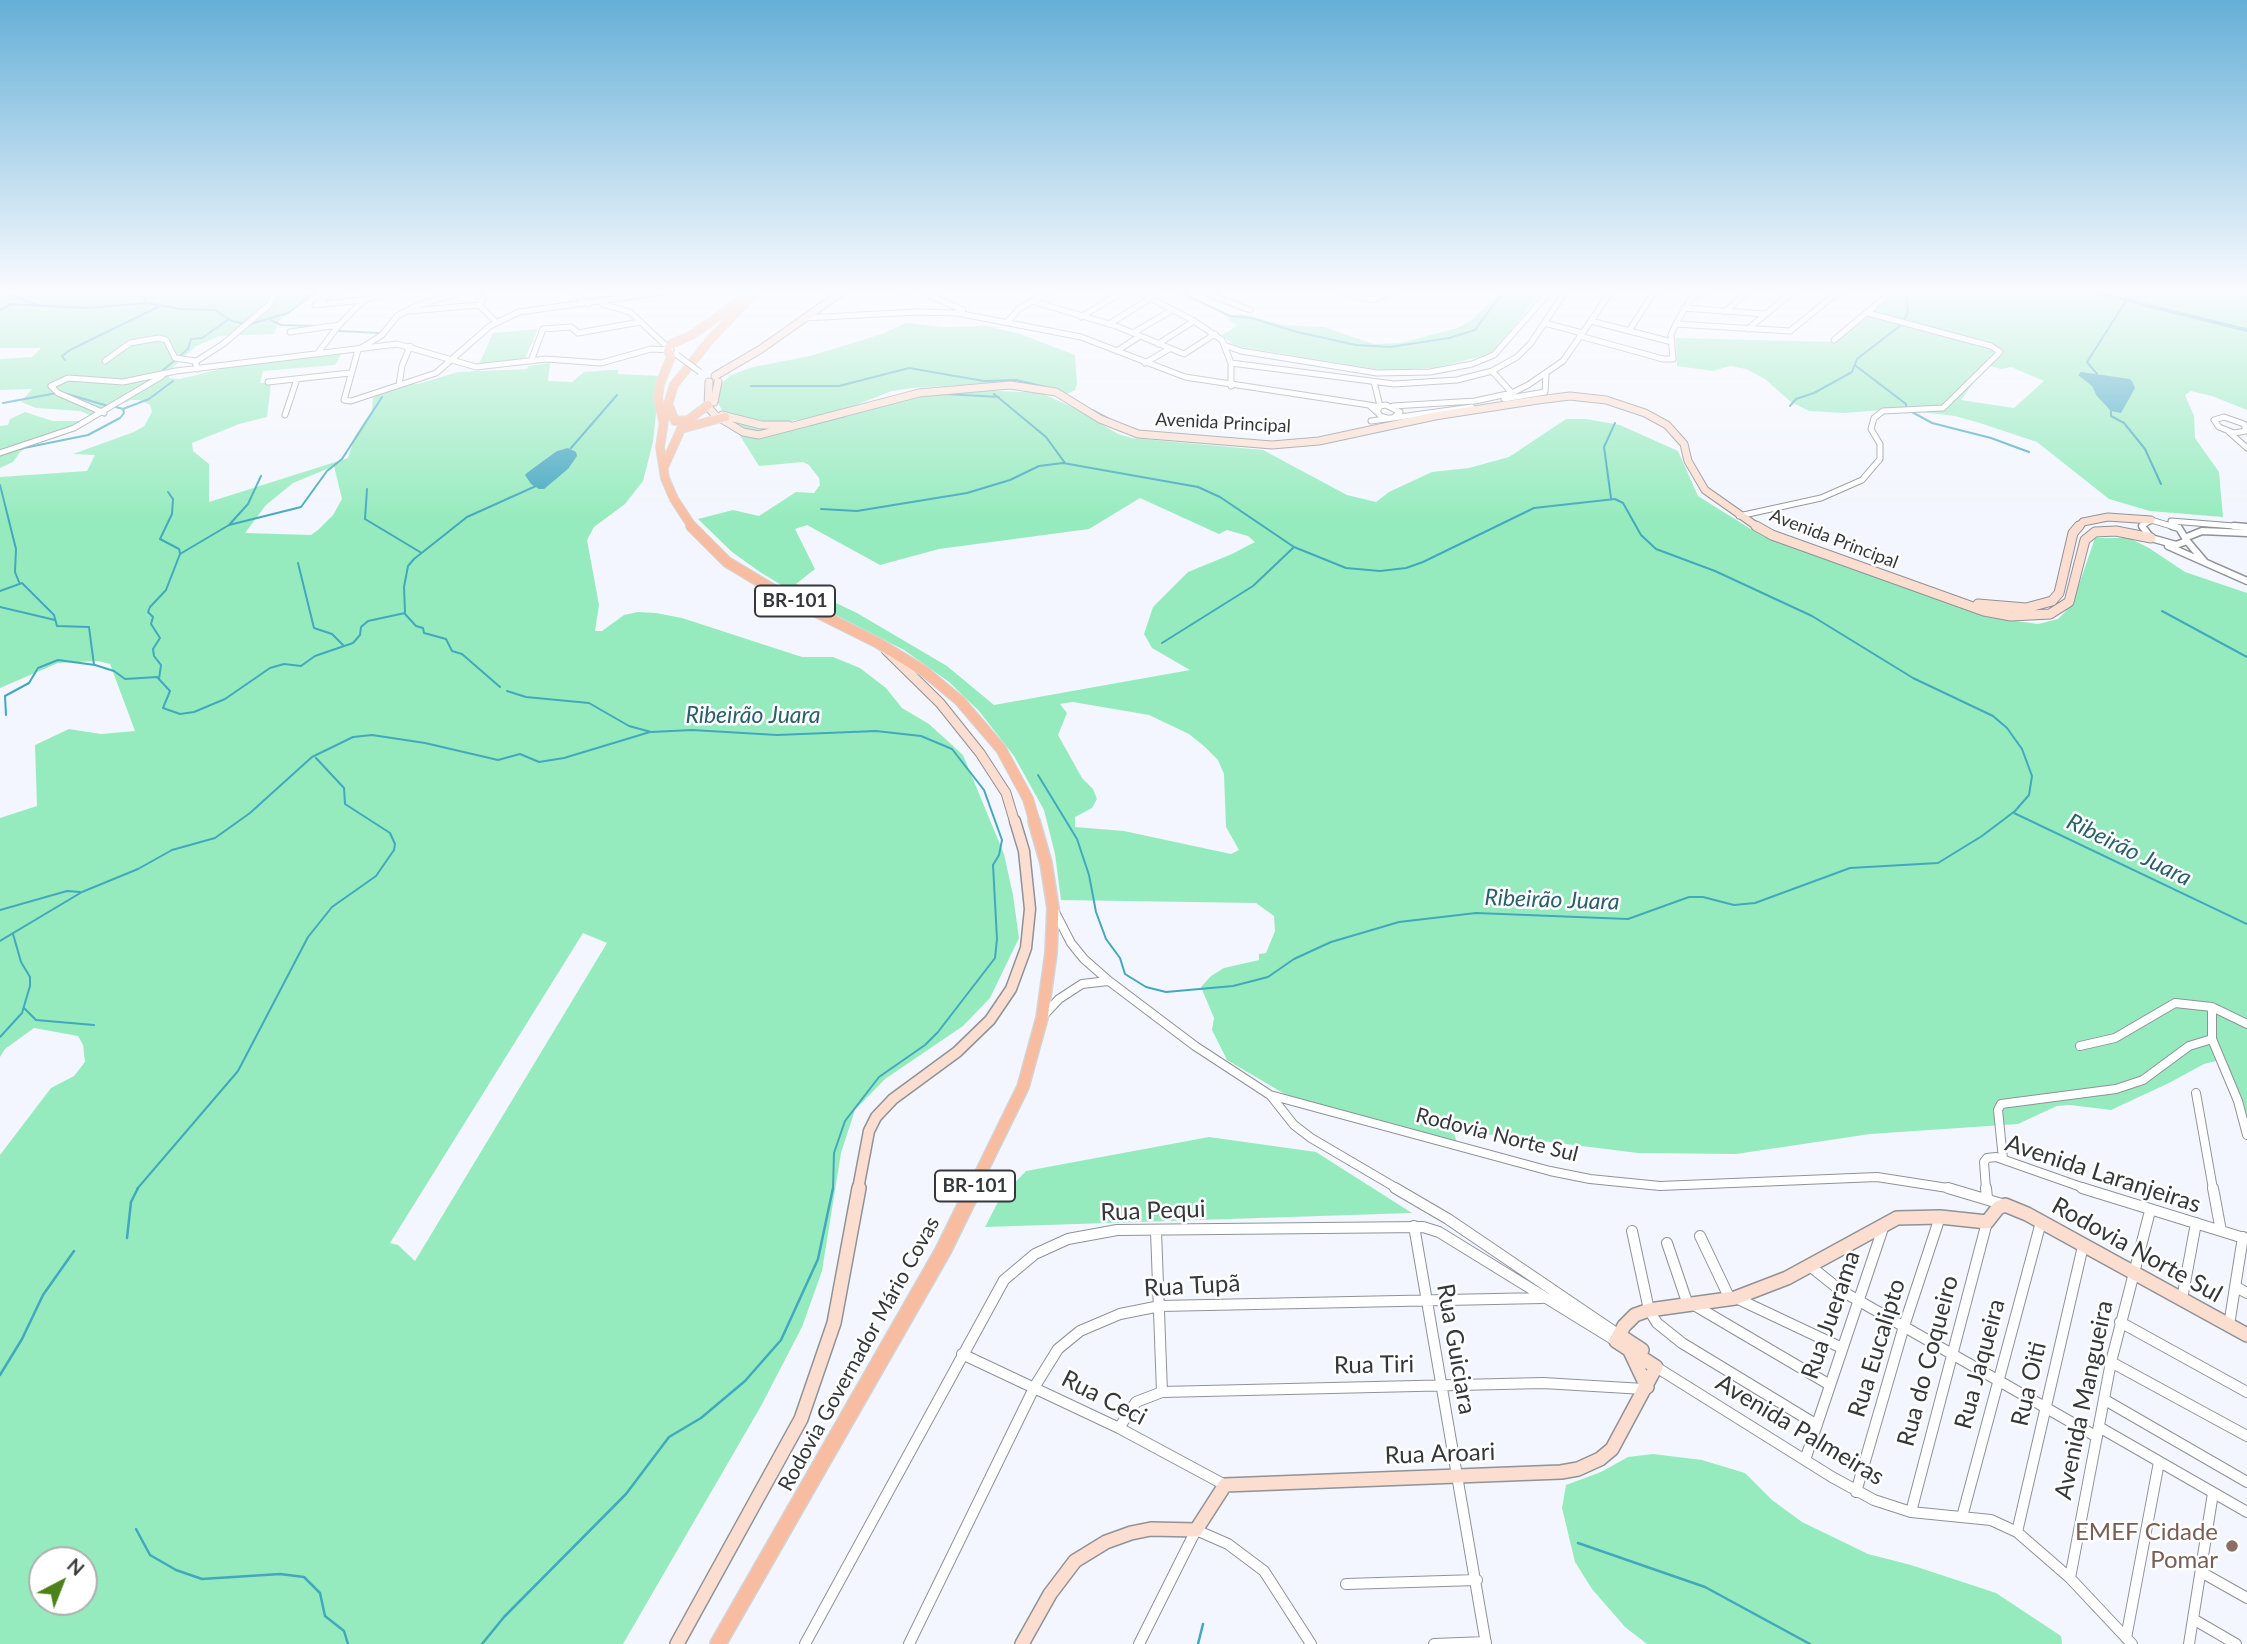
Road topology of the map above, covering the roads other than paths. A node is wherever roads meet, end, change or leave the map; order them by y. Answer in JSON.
{"nodes":[{"id":1,"x":195,"y":366,"type":"edge"},
{"id":2,"x":226,"y":366,"type":"edge"},
{"id":3,"x":353,"y":366,"type":"edge"},
{"id":4,"x":403,"y":366,"type":"edge"},
{"id":5,"x":444,"y":366,"type":"edge"},
{"id":6,"x":668,"y":366,"type":"edge"},
{"id":7,"x":689,"y":366,"type":"edge"},
{"id":8,"x":691,"y":366,"type":"edge"},
{"id":9,"x":734,"y":366,"type":"edge"},
{"id":10,"x":1153,"y":366,"type":"edge"},
{"id":11,"x":1231,"y":366,"type":"edge"},
{"id":12,"x":1251,"y":366,"type":"edge"},
{"id":13,"x":1332,"y":366,"type":"edge"},
{"id":14,"x":1463,"y":366,"type":"edge"},
{"id":15,"x":1501,"y":366,"type":"edge"},
{"id":16,"x":1557,"y":366,"type":"edge"},
{"id":17,"x":1987,"y":366,"type":"edge"},
{"id":18,"x":198,"y":369,"type":"junction"},
{"id":19,"x":1492,"y":371,"type":"junction"},
{"id":20,"x":169,"y":372,"type":"junction"},
{"id":21,"x":350,"y":373,"type":"junction"},
{"id":22,"x":1545,"y":375,"type":"junction"},
{"id":23,"x":297,"y":379,"type":"junction"},
{"id":24,"x":713,"y":380,"type":"junction"},
{"id":25,"x":268,"y":382,"type":"dead end"},
{"id":26,"x":1374,"y":382,"type":"junction"},
{"id":27,"x":398,"y":384,"type":"junction"},
{"id":28,"x":1528,"y":385,"type":"junction"},
{"id":29,"x":1231,"y":386,"type":"junction"},
{"id":30,"x":1544,"y":387,"type":"junction"},
{"id":31,"x":1570,"y":396,"type":"junction"},
{"id":32,"x":1514,"y":397,"type":"junction"},
{"id":33,"x":668,"y":403,"type":"junction"},
{"id":34,"x":708,"y":405,"type":"junction"},
{"id":35,"x":1484,"y":407,"type":"junction"},
{"id":36,"x":1379,"y":410,"type":"junction"},
{"id":37,"x":1413,"y":410,"type":"junction"},
{"id":38,"x":104,"y":413,"type":"junction"},
{"id":39,"x":1395,"y":414,"type":"junction"},
{"id":40,"x":1421,"y":414,"type":"junction"},
{"id":41,"x":285,"y":415,"type":"dead end"},
{"id":42,"x":720,"y":416,"type":"junction"},
{"id":43,"x":1435,"y":416,"type":"junction"},
{"id":44,"x":663,"y":421,"type":"junction"},
{"id":45,"x":687,"y":421,"type":"junction"},
{"id":46,"x":1371,"y":421,"type":"junction"},
{"id":47,"x":761,"y":425,"type":"junction"},
{"id":48,"x":797,"y":425,"type":"junction"},
{"id":49,"x":2247,"y":429,"type":"edge"},
{"id":50,"x":1357,"y":432,"type":"junction"},
{"id":51,"x":2229,"y":432,"type":"junction"},
{"id":52,"x":759,"y":435,"type":"junction"},
{"id":53,"x":2247,"y":448,"type":"edge"},
{"id":54,"x":0,"y":453,"type":"edge"},
{"id":55,"x":663,"y":469,"type":"junction"},
{"id":56,"x":1740,"y":516,"type":"junction"},
{"id":57,"x":2151,"y":520,"type":"junction"},
{"id":58,"x":2162,"y":521,"type":"junction"},
{"id":59,"x":2247,"y":527,"type":"edge"},
{"id":60,"x":2247,"y":533,"type":"edge"},
{"id":61,"x":2187,"y":539,"type":"junction"},
{"id":62,"x":2155,"y":540,"type":"junction"},
{"id":63,"x":2207,"y":564,"type":"junction"},
{"id":64,"x":2247,"y":582,"type":"edge"},
{"id":65,"x":1968,"y":603,"type":"junction"},
{"id":66,"x":878,"y":643,"type":"junction"},
{"id":67,"x":1053,"y":908,"type":"junction"},
{"id":68,"x":1109,"y":982,"type":"junction"},
{"id":69,"x":2212,"y":1007,"type":"junction"},
{"id":70,"x":1042,"y":1018,"type":"junction"},
{"id":71,"x":2247,"y":1024,"type":"edge"},
{"id":72,"x":2212,"y":1039,"type":"junction"},
{"id":73,"x":2080,"y":1046,"type":"dead end"},
{"id":74,"x":2196,"y":1093,"type":"dead end"},
{"id":75,"x":1270,"y":1095,"type":"junction"},
{"id":76,"x":2247,"y":1135,"type":"edge"},
{"id":77,"x":2003,"y":1159,"type":"junction"},
{"id":78,"x":1987,"y":1198,"type":"junction"},
{"id":79,"x":2005,"y":1205,"type":"junction"},
{"id":80,"x":2150,"y":1210,"type":"junction"},
{"id":81,"x":1940,"y":1217,"type":"junction"},
{"id":82,"x":1987,"y":1222,"type":"junction"},
{"id":83,"x":2040,"y":1222,"type":"junction"},
{"id":84,"x":2196,"y":1223,"type":"junction"},
{"id":85,"x":1884,"y":1224,"type":"junction"},
{"id":86,"x":1414,"y":1226,"type":"junction"},
{"id":87,"x":1156,"y":1231,"type":"junction"},
{"id":88,"x":1632,"y":1231,"type":"dead end"},
{"id":89,"x":2221,"y":1231,"type":"junction"},
{"id":90,"x":1700,"y":1236,"type":"dead end"},
{"id":91,"x":2245,"y":1238,"type":"edge"},
{"id":92,"x":1667,"y":1243,"type":"dead end"},
{"id":93,"x":2084,"y":1246,"type":"junction"},
{"id":94,"x":2244,"y":1256,"type":"edge"},
{"id":95,"x":1809,"y":1265,"type":"junction"},
{"id":96,"x":2132,"y":1273,"type":"junction"},
{"id":97,"x":2235,"y":1287,"type":"junction"},
{"id":98,"x":2247,"y":1293,"type":"edge"},
{"id":99,"x":1543,"y":1298,"type":"junction"},
{"id":100,"x":1732,"y":1298,"type":"junction"},
{"id":101,"x":2182,"y":1299,"type":"junction"},
{"id":102,"x":1426,"y":1300,"type":"junction"},
{"id":103,"x":1858,"y":1301,"type":"junction"},
{"id":104,"x":1691,"y":1305,"type":"junction"},
{"id":105,"x":1160,"y":1306,"type":"junction"},
{"id":106,"x":1649,"y":1310,"type":"junction"},
{"id":107,"x":2120,"y":1322,"type":"junction"},
{"id":108,"x":2229,"y":1325,"type":"junction"},
{"id":109,"x":1904,"y":1326,"type":"junction"},
{"id":110,"x":2247,"y":1335,"type":"edge"},
{"id":111,"x":1617,"y":1338,"type":"junction"},
{"id":112,"x":1842,"y":1348,"type":"junction"},
{"id":113,"x":1630,"y":1350,"type":"junction"},
{"id":114,"x":1950,"y":1353,"type":"junction"},
{"id":115,"x":962,"y":1354,"type":"junction"},
{"id":116,"x":2111,"y":1362,"type":"junction"},
{"id":117,"x":1656,"y":1367,"type":"junction"},
{"id":118,"x":1997,"y":1379,"type":"junction"},
{"id":119,"x":1440,"y":1385,"type":"junction"},
{"id":120,"x":1830,"y":1385,"type":"junction"},
{"id":121,"x":1035,"y":1386,"type":"junction"},
{"id":122,"x":1646,"y":1388,"type":"junction"},
{"id":123,"x":1162,"y":1392,"type":"junction"},
{"id":124,"x":2247,"y":1392,"type":"edge"},
{"id":125,"x":2105,"y":1400,"type":"junction"},
{"id":126,"x":2045,"y":1406,"type":"junction"},
{"id":127,"x":1817,"y":1425,"type":"junction"},
{"id":128,"x":1119,"y":1428,"type":"junction"},
{"id":129,"x":2098,"y":1432,"type":"junction"},
{"id":130,"x":2247,"y":1436,"type":"edge"},
{"id":131,"x":1805,"y":1460,"type":"junction"},
{"id":132,"x":2159,"y":1462,"type":"junction"},
{"id":133,"x":1457,"y":1476,"type":"junction"},
{"id":134,"x":2247,"y":1482,"type":"edge"},
{"id":135,"x":1225,"y":1485,"type":"junction"},
{"id":136,"x":1856,"y":1492,"type":"junction"},
{"id":137,"x":2213,"y":1493,"type":"junction"},
{"id":138,"x":1911,"y":1512,"type":"junction"},
{"id":139,"x":2247,"y":1512,"type":"edge"},
{"id":140,"x":1962,"y":1517,"type":"junction"},
{"id":141,"x":1196,"y":1530,"type":"junction"},
{"id":142,"x":2017,"y":1532,"type":"junction"},
{"id":143,"x":2201,"y":1572,"type":"junction"},
{"id":144,"x":2070,"y":1578,"type":"junction"},
{"id":145,"x":1476,"y":1580,"type":"junction"},
{"id":146,"x":1346,"y":1584,"type":"dead end"},
{"id":147,"x":2247,"y":1598,"type":"edge"},
{"id":148,"x":2193,"y":1619,"type":"junction"},
{"id":149,"x":2129,"y":1641,"type":"edge"},
{"id":150,"x":1486,"y":1643,"type":"edge"},
{"id":151,"x":677,"y":1644,"type":"edge"},
{"id":152,"x":718,"y":1644,"type":"edge"},
{"id":153,"x":805,"y":1644,"type":"edge"},
{"id":154,"x":909,"y":1644,"type":"edge"},
{"id":155,"x":1022,"y":1644,"type":"edge"},
{"id":156,"x":1139,"y":1644,"type":"edge"},
{"id":157,"x":1311,"y":1644,"type":"edge"},
{"id":158,"x":1434,"y":1644,"type":"edge"},
{"id":159,"x":2189,"y":1644,"type":"edge"},
{"id":160,"x":2236,"y":1644,"type":"edge"}],
"edges":[{"from":1,"to":18,"type":"street"},
{"from":2,"to":18,"type":"street"},
{"from":3,"to":21,"type":"street"},
{"from":4,"to":27,"type":"street"},
{"from":5,"to":27,"type":"street"},
{"from":6,"to":44,"type":"main road"},
{"from":7,"to":33,"type":"main road","name":"Rodovia Governador Mário Covas","number":"BR-101"},
{"from":8,"to":24,"type":"street","bridge":true},
{"from":9,"to":24,"type":"street"},
{"from":10,"to":29,"type":"street"},
{"from":11,"to":29,"type":"street"},
{"from":12,"to":26,"type":"street"},
{"from":13,"to":14,"type":"street"},
{"from":15,"to":19,"type":"street"},
{"from":16,"to":22,"type":"street"},
{"from":17,"to":56,"type":"street"},
{"from":18,"to":20,"type":"street"},
{"from":19,"to":26,"type":"street"},
{"from":19,"to":32,"type":"street"},
{"from":20,"to":38,"type":"street"},
{"from":20,"to":38,"type":"street"},
{"from":21,"to":23,"type":"street"},
{"from":21,"to":27,"type":"street"},
{"from":22,"to":28,"type":"street"},
{"from":22,"to":30,"type":"street"},
{"from":23,"to":25,"type":"street"},
{"from":23,"to":41,"type":"street"},
{"from":24,"to":34,"type":"street"},
{"from":24,"to":42,"type":"street"},
{"from":26,"to":36,"type":"street"},
{"from":28,"to":30,"type":"street"},
{"from":28,"to":32,"type":"street"},
{"from":29,"to":36,"type":"street"},
{"from":30,"to":32,"type":"street"},
{"from":31,"to":32,"type":"street"},
{"from":31,"to":35,"type":"street","name":"Avenida Principal"},
{"from":31,"to":56,"type":"street","name":"Avenida Principal"},
{"from":32,"to":35,"type":"street"},
{"from":32,"to":37,"type":"street"},
{"from":32,"to":39,"type":"street"},
{"from":33,"to":44,"type":"main road","name":"Rodovia Governador Mário Covas","number":"BR-101"},
{"from":33,"to":45,"type":"main road"},
{"from":34,"to":42,"type":"street"},
{"from":34,"to":45,"type":"main road"},
{"from":35,"to":40,"type":"street"},
{"from":35,"to":43,"type":"street","name":"Avenida Principal"},
{"from":36,"to":39,"type":"street"},
{"from":36,"to":39,"type":"street"},
{"from":36,"to":46,"type":"street"},
{"from":37,"to":39,"type":"street"},
{"from":37,"to":40,"type":"street"},
{"from":38,"to":54,"type":"street"},
{"from":39,"to":40,"type":"street"},
{"from":39,"to":46,"type":"street"},
{"from":40,"to":43,"type":"street"},
{"from":42,"to":45,"type":"main road"},
{"from":42,"to":47,"type":"street","name":"Avenida Principal"},
{"from":42,"to":52,"type":"street"},
{"from":42,"to":55,"type":"main road"},
{"from":43,"to":50,"type":"street","name":"Avenida Principal"},
{"from":44,"to":55,"type":"main road","name":"Rodovia Governador Mário Covas","number":"BR-101"},
{"from":46,"to":50,"type":"street"},
{"from":47,"to":48,"type":"street","name":"Avenida Principal"},
{"from":47,"to":52,"type":"street"},
{"from":48,"to":50,"type":"street","name":"Avenida Principal"},
{"from":48,"to":52,"type":"street","name":"Avenida Principal"},
{"from":49,"to":51,"type":"street"},
{"from":49,"to":51,"type":"street"},
{"from":51,"to":53,"type":"street"},
{"from":55,"to":66,"type":"main road","name":"Rodovia Governador Mário Covas","number":"BR-101"},
{"from":56,"to":65,"type":"street","name":"Avenida Principal"},
{"from":57,"to":58,"type":"street"},
{"from":57,"to":62,"type":"street"},
{"from":57,"to":65,"type":"street","name":"Avenida Principal"},
{"from":58,"to":59,"type":"street"},
{"from":58,"to":61,"type":"street"},
{"from":60,"to":61,"type":"street"},
{"from":61,"to":62,"type":"street"},
{"from":61,"to":63,"type":"street"},
{"from":62,"to":63,"type":"street"},
{"from":62,"to":65,"type":"street","name":"Avenida Principal"},
{"from":63,"to":64,"type":"street"},
{"from":66,"to":67,"type":"main road","name":"Rodovia Governador Mário Covas","number":"BR-101"},
{"from":66,"to":151,"type":"street"},
{"from":67,"to":68,"type":"street","name":"Rodovia Norte Sul"},
{"from":67,"to":70,"type":"main road","name":"Rodovia Governador Mário Covas","number":"BR-101"},
{"from":68,"to":70,"type":"street"},
{"from":68,"to":75,"type":"street","name":"Rodovia Norte Sul"},
{"from":69,"to":71,"type":"street"},
{"from":69,"to":72,"type":"street"},
{"from":69,"to":73,"type":"street"},
{"from":70,"to":152,"type":"main road","name":"Rodovia Governador Mário Covas","number":"BR-101"},
{"from":72,"to":76,"type":"street"},
{"from":72,"to":77,"type":"street"},
{"from":74,"to":89,"type":"street"},
{"from":75,"to":78,"type":"street","name":"Rodovia Norte Sul"},
{"from":75,"to":111,"type":"street"},
{"from":77,"to":78,"type":"street","name":"Avenida Laranjeiras"},
{"from":77,"to":80,"type":"street","name":"Avenida Laranjeiras"},
{"from":78,"to":79,"type":"street","name":"Rodovia Norte Sul"},
{"from":79,"to":82,"type":"street"},
{"from":79,"to":83,"type":"street","name":"Rodovia Norte Sul"},
{"from":80,"to":84,"type":"street","name":"Avenida Laranjeiras"},
{"from":80,"to":96,"type":"street","name":"Avenida Mangueira"},
{"from":81,"to":82,"type":"street"},
{"from":81,"to":85,"type":"street"},
{"from":81,"to":109,"type":"street","name":"Rua Eucalipto"},
{"from":82,"to":114,"type":"street","name":"Rua do Coqueiro"},
{"from":83,"to":93,"type":"street","name":"Rodovia Norte Sul"},
{"from":83,"to":118,"type":"street","name":"Rua Jaqueira"},
{"from":84,"to":89,"type":"street","name":"Avenida Laranjeiras"},
{"from":84,"to":101,"type":"street"},
{"from":85,"to":95,"type":"street"},
{"from":85,"to":103,"type":"street","name":"Rua Juerama"},
{"from":86,"to":87,"type":"street","name":"Rua Pequi"},
{"from":86,"to":99,"type":"street","name":"Rua Pequi"},
{"from":86,"to":102,"type":"street","name":"Rua Guiciara"},
{"from":87,"to":105,"type":"street"},
{"from":87,"to":115,"type":"street","name":"Rua Pequi"},
{"from":88,"to":106,"type":"street"},
{"from":89,"to":91,"type":"street","name":"Avenida Laranjeiras"},
{"from":90,"to":100,"type":"street"},
{"from":91,"to":94,"type":"street"},
{"from":92,"to":104,"type":"street"},
{"from":93,"to":96,"type":"street","name":"Rodovia Norte Sul"},
{"from":93,"to":126,"type":"street","name":"Rua Oiti"},
{"from":94,"to":97,"type":"street"},
{"from":95,"to":100,"type":"street"},
{"from":95,"to":103,"type":"street"},
{"from":96,"to":101,"type":"street","name":"Rodovia Norte Sul"},
{"from":96,"to":107,"type":"street","name":"Avenida Mangueira"},
{"from":97,"to":98,"type":"street"},
{"from":97,"to":108,"type":"street"},
{"from":99,"to":102,"type":"street","name":"Rua Tupã"},
{"from":99,"to":111,"type":"street","name":"Rua Pequi"},
{"from":100,"to":104,"type":"street"},
{"from":100,"to":112,"type":"street"},
{"from":101,"to":108,"type":"street","name":"Rodovia Norte Sul"},
{"from":102,"to":105,"type":"street","name":"Rua Tupã"},
{"from":102,"to":119,"type":"street","name":"Rua Guiciara"},
{"from":103,"to":109,"type":"street"},
{"from":103,"to":112,"type":"street","name":"Rua Juerama"},
{"from":104,"to":106,"type":"street"},
{"from":104,"to":120,"type":"street"},
{"from":105,"to":121,"type":"street","name":"Rua Tupã"},
{"from":105,"to":123,"type":"street"},
{"from":106,"to":111,"type":"street"},
{"from":106,"to":127,"type":"street"},
{"from":107,"to":116,"type":"street","name":"Avenida Mangueira"},
{"from":107,"to":124,"type":"street"},
{"from":108,"to":110,"type":"street","name":"Rodovia Norte Sul"},
{"from":109,"to":114,"type":"street"},
{"from":109,"to":136,"type":"street","name":"Rua Eucalipto"},
{"from":111,"to":113,"type":"street"},
{"from":111,"to":117,"type":"street"},
{"from":112,"to":120,"type":"street","name":"Rua Juerama"},
{"from":113,"to":117,"type":"street"},
{"from":113,"to":122,"type":"street"},
{"from":114,"to":118,"type":"street"},
{"from":114,"to":138,"type":"street","name":"Rua do Coqueiro"},
{"from":115,"to":121,"type":"street","name":"Rua Ceci"},
{"from":115,"to":153,"type":"street","name":"Rua Pequi"},
{"from":116,"to":125,"type":"street","name":"Avenida Mangueira"},
{"from":116,"to":130,"type":"street"},
{"from":117,"to":122,"type":"street","name":"Rua Aroari"},
{"from":117,"to":131,"type":"street","name":"Avenida Palmeiras"},
{"from":118,"to":126,"type":"street"},
{"from":118,"to":140,"type":"street","name":"Rua Jaqueira"},
{"from":119,"to":122,"type":"street","name":"Rua Tiri"},
{"from":119,"to":123,"type":"street","name":"Rua Tiri"},
{"from":119,"to":133,"type":"street","name":"Rua Guiciara"},
{"from":120,"to":127,"type":"street","name":"Rua Juerama"},
{"from":121,"to":128,"type":"street","name":"Rua Ceci"},
{"from":121,"to":154,"type":"street","name":"Rua Tupã"},
{"from":122,"to":133,"type":"street","name":"Rua Aroari"},
{"from":123,"to":128,"type":"street","name":"Rua Tiri"},
{"from":125,"to":129,"type":"street","name":"Avenida Mangueira"},
{"from":125,"to":134,"type":"street"},
{"from":126,"to":129,"type":"street"},
{"from":126,"to":142,"type":"street","name":"Rua Oiti"},
{"from":127,"to":131,"type":"street","name":"Rua Juerama"},
{"from":128,"to":135,"type":"street","name":"Rua Ceci"},
{"from":129,"to":132,"type":"street"},
{"from":129,"to":144,"type":"street","name":"Avenida Mangueira"},
{"from":131,"to":136,"type":"street","name":"Avenida Palmeiras"},
{"from":132,"to":137,"type":"street"},
{"from":132,"to":149,"type":"street"},
{"from":133,"to":135,"type":"street","name":"Rua Aroari"},
{"from":133,"to":145,"type":"street","name":"Rua Guiciara"},
{"from":135,"to":141,"type":"street"},
{"from":136,"to":138,"type":"street","name":"Avenida Palmeiras"},
{"from":137,"to":139,"type":"street"},
{"from":137,"to":143,"type":"street"},
{"from":138,"to":140,"type":"street","name":"Avenida Palmeiras"},
{"from":140,"to":142,"type":"street","name":"Avenida Palmeiras"},
{"from":141,"to":155,"type":"street"},
{"from":141,"to":156,"type":"street"},
{"from":141,"to":157,"type":"street"},
{"from":142,"to":144,"type":"street","name":"Avenida Palmeiras"},
{"from":143,"to":147,"type":"street"},
{"from":143,"to":148,"type":"street"},
{"from":144,"to":149,"type":"street","name":"Avenida Palmeiras"},
{"from":145,"to":146,"type":"street"},
{"from":145,"to":150,"type":"street","name":"Rua Guiciara"},
{"from":148,"to":159,"type":"street"},
{"from":148,"to":160,"type":"street"},
{"from":150,"to":158,"type":"street"}]}
